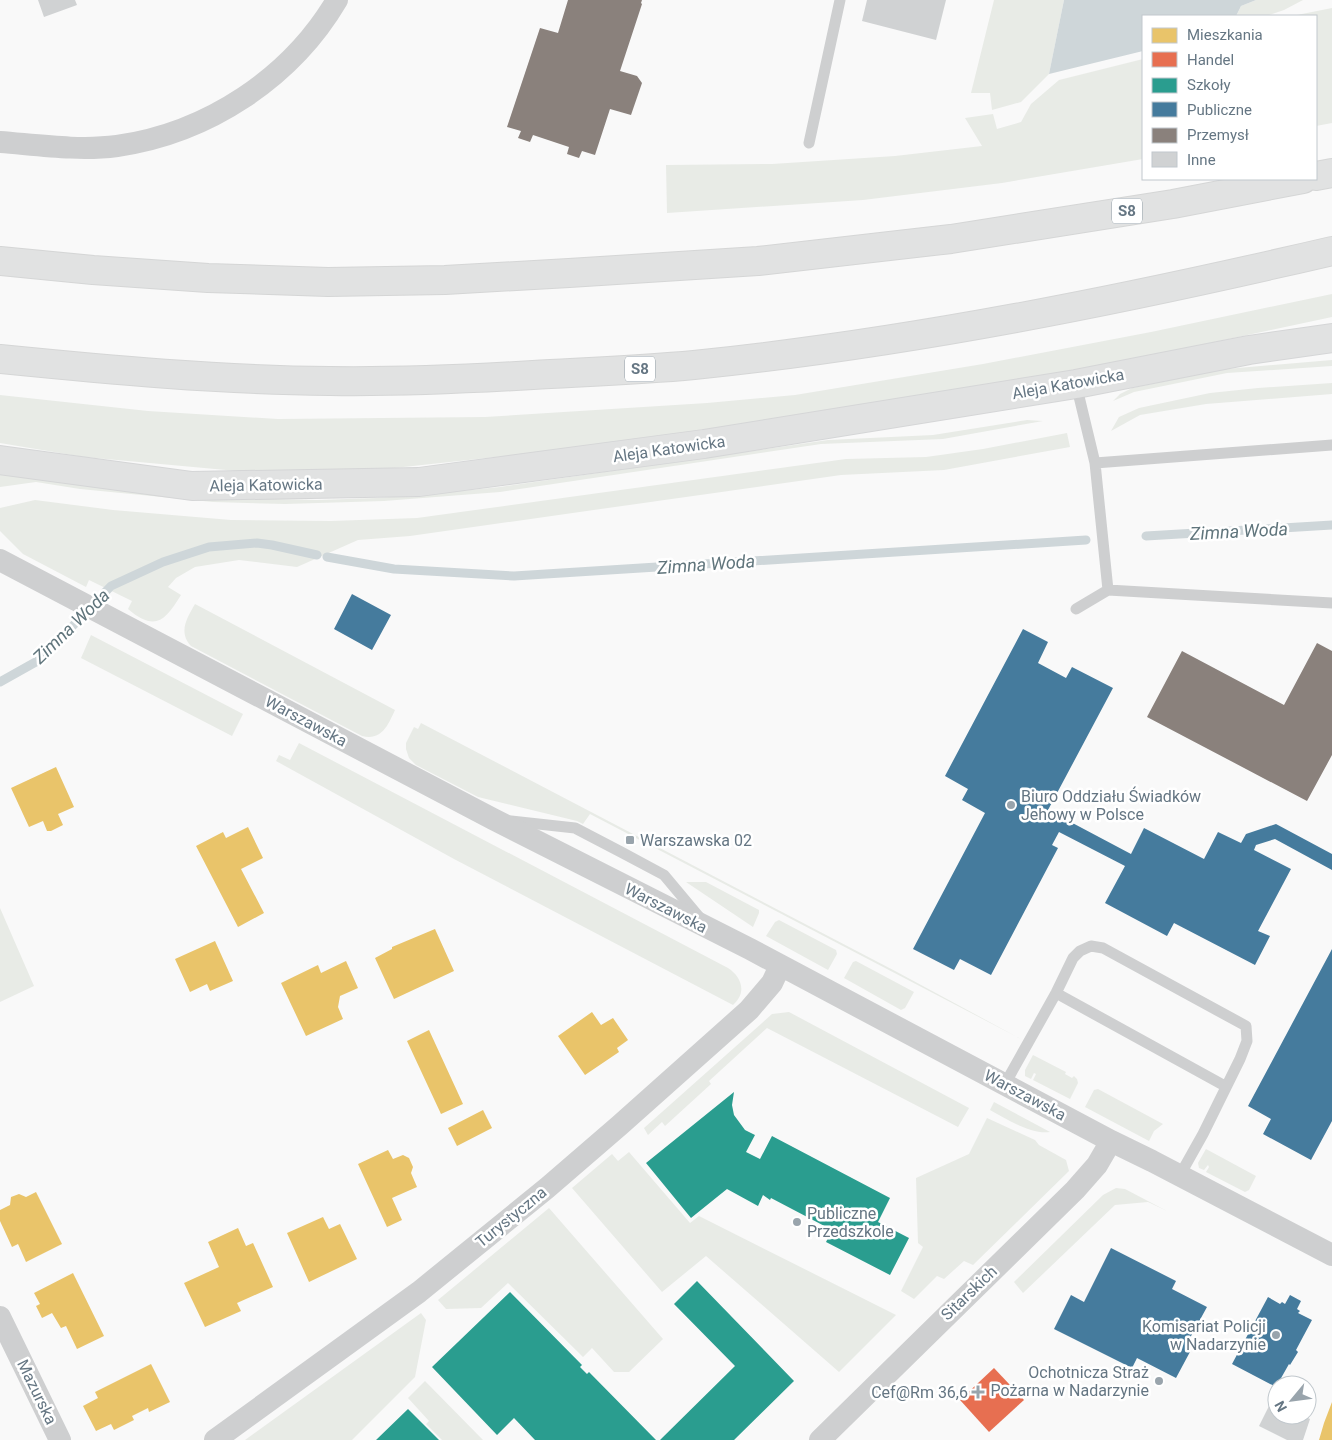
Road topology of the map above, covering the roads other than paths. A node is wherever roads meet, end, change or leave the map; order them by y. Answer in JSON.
{"nodes":[{"id":1,"x":337,"y":0,"type":"edge"},
{"id":2,"x":840,"y":0,"type":"edge"},
{"id":3,"x":0,"y":142,"type":"edge"},
{"id":4,"x":809,"y":143,"type":"dead end"},
{"id":5,"x":1332,"y":173,"type":"edge"},
{"id":6,"x":1317,"y":176,"type":"edge"},
{"id":7,"x":1298,"y":180,"type":"edge"},
{"id":8,"x":1332,"y":251,"type":"edge"},
{"id":9,"x":0,"y":261,"type":"edge"},
{"id":10,"x":1332,"y":338,"type":"edge"},
{"id":11,"x":0,"y":359,"type":"edge"},
{"id":12,"x":1076,"y":384,"type":"junction"},
{"id":13,"x":1332,"y":445,"type":"edge"},
{"id":14,"x":0,"y":460,"type":"edge"},
{"id":15,"x":1095,"y":463,"type":"junction"},
{"id":16,"x":0,"y":560,"type":"edge"},
{"id":17,"x":1108,"y":590,"type":"junction"},
{"id":18,"x":1332,"y":603,"type":"edge"},
{"id":19,"x":1076,"y":609,"type":"dead end"},
{"id":20,"x":493,"y":819,"type":"junction"},
{"id":21,"x":709,"y":929,"type":"junction"},
{"id":22,"x":780,"y":966,"type":"junction"},
{"id":23,"x":1056,"y":993,"type":"junction"},
{"id":24,"x":1005,"y":1084,"type":"junction"},
{"id":25,"x":1225,"y":1086,"type":"junction"},
{"id":26,"x":1111,"y":1141,"type":"junction"},
{"id":27,"x":1180,"y":1175,"type":"junction"},
{"id":28,"x":1332,"y":1255,"type":"edge"},
{"id":29,"x":0,"y":1317,"type":"edge"},
{"id":30,"x":60,"y":1440,"type":"edge"},
{"id":31,"x":215,"y":1440,"type":"edge"},
{"id":32,"x":820,"y":1440,"type":"edge"}],
"edges":[{"from":1,"to":3,"type":"street"},
{"from":2,"to":4,"type":"lane"},
{"from":5,"to":6,"type":"main road"},
{"from":7,"to":9,"type":"main road","number":"S8"},
{"from":8,"to":11,"type":"main road","number":"S8"},
{"from":10,"to":12,"type":"main road","name":"Aleja Katowicka"},
{"from":12,"to":14,"type":"main road","name":"Aleja Katowicka"},
{"from":12,"to":15,"type":"lane"},
{"from":13,"to":15,"type":"lane"},
{"from":15,"to":17,"type":"lane"},
{"from":16,"to":20,"type":"street","name":"Warszawska"},
{"from":17,"to":18,"type":"lane"},
{"from":17,"to":19,"type":"lane"},
{"from":20,"to":21,"type":"street","name":"Warszawska"},
{"from":20,"to":21,"type":"lane"},
{"from":21,"to":22,"type":"street","name":"Warszawska"},
{"from":22,"to":24,"type":"street","name":"Warszawska"},
{"from":22,"to":31,"type":"street","name":"Turystyczna"},
{"from":23,"to":24,"type":"lane"},
{"from":23,"to":25,"type":"lane"},
{"from":23,"to":25,"type":"lane"},
{"from":24,"to":26,"type":"street","name":"Warszawska"},
{"from":25,"to":27,"type":"lane"},
{"from":26,"to":27,"type":"street","name":"Warszawska"},
{"from":26,"to":32,"type":"street","name":"Sitarskich"},
{"from":27,"to":28,"type":"street","name":"Warszawska"},
{"from":29,"to":30,"type":"street","name":"Mazurska"}]}
